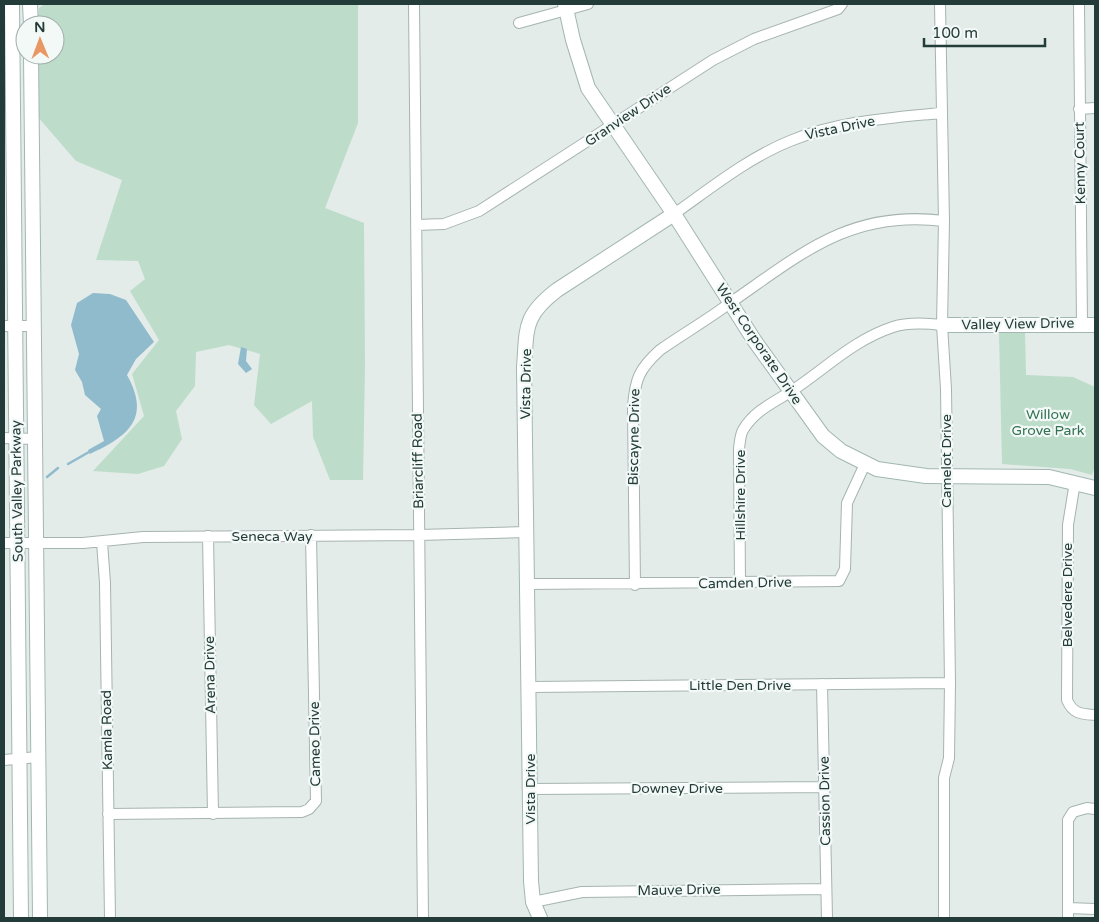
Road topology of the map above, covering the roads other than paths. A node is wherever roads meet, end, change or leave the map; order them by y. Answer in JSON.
{"nodes":[{"id":1,"x":12,"y":4,"type":"edge"},
{"id":2,"x":414,"y":4,"type":"edge"},
{"id":3,"x":588,"y":4,"type":"edge"},
{"id":4,"x":842,"y":4,"type":"edge"},
{"id":5,"x":940,"y":4,"type":"edge"},
{"id":6,"x":1079,"y":4,"type":"edge"},
{"id":7,"x":566,"y":7,"type":"edge"},
{"id":8,"x":519,"y":23,"type":"dead end"},
{"id":9,"x":31,"y":65,"type":"edge"},
{"id":10,"x":1095,"y":108,"type":"edge"},
{"id":11,"x":1079,"y":109,"type":"junction"},
{"id":12,"x":940,"y":113,"type":"junction"},
{"id":13,"x":613,"y":126,"type":"junction"},
{"id":14,"x":674,"y":214,"type":"junction"},
{"id":15,"x":944,"y":221,"type":"junction"},
{"id":16,"x":416,"y":225,"type":"junction"},
{"id":17,"x":731,"y":303,"type":"junction"},
{"id":18,"x":1089,"y":324,"type":"edge"},
{"id":19,"x":942,"y":325,"type":"junction"},
{"id":20,"x":10,"y":326,"type":"edge"},
{"id":21,"x":34,"y":326,"type":"junction"},
{"id":22,"x":790,"y":392,"type":"junction"},
{"id":23,"x":10,"y":438,"type":"edge"},
{"id":24,"x":35,"y":439,"type":"junction"},
{"id":25,"x":866,"y":464,"type":"junction"},
{"id":26,"x":946,"y":476,"type":"junction"},
{"id":27,"x":1075,"y":482,"type":"junction"},
{"id":28,"x":1095,"y":488,"type":"edge"},
{"id":29,"x":527,"y":532,"type":"junction"},
{"id":30,"x":311,"y":535,"type":"junction"},
{"id":31,"x":419,"y":535,"type":"junction"},
{"id":32,"x":208,"y":536,"type":"junction"},
{"id":33,"x":102,"y":542,"type":"junction"},
{"id":34,"x":11,"y":543,"type":"edge"},
{"id":35,"x":36,"y":543,"type":"junction"},
{"id":36,"x":740,"y":583,"type":"junction"},
{"id":37,"x":528,"y":584,"type":"junction"},
{"id":38,"x":635,"y":585,"type":"junction"},
{"id":39,"x":950,"y":683,"type":"junction"},
{"id":40,"x":822,"y":684,"type":"junction"},
{"id":41,"x":530,"y":687,"type":"junction"},
{"id":42,"x":1095,"y":715,"type":"edge"},
{"id":43,"x":20,"y":757,"type":"junction"},
{"id":44,"x":38,"y":757,"type":"junction"},
{"id":45,"x":4,"y":760,"type":"edge"},
{"id":46,"x":824,"y":787,"type":"junction"},
{"id":47,"x":530,"y":789,"type":"junction"},
{"id":48,"x":1095,"y":809,"type":"edge"},
{"id":49,"x":108,"y":814,"type":"junction"},
{"id":50,"x":212,"y":814,"type":"junction"},
{"id":51,"x":826,"y":889,"type":"junction"},
{"id":52,"x":533,"y":902,"type":"junction"},
{"id":53,"x":1095,"y":909,"type":"edge"},
{"id":54,"x":1068,"y":913,"type":"edge"},
{"id":55,"x":21,"y":918,"type":"edge"},
{"id":56,"x":40,"y":918,"type":"edge"},
{"id":57,"x":110,"y":918,"type":"edge"},
{"id":58,"x":424,"y":918,"type":"edge"},
{"id":59,"x":540,"y":918,"type":"edge"},
{"id":60,"x":827,"y":918,"type":"edge"},
{"id":61,"x":944,"y":918,"type":"edge"}],
"edges":[{"from":1,"to":20,"type":"main road","name":"South Valley Parkway"},
{"from":2,"to":16,"type":"street","name":"Briarcliff Road"},
{"from":3,"to":7,"type":"street"},
{"from":4,"to":13,"type":"street","name":"Granview Drive"},
{"from":5,"to":12,"type":"street","name":"Camelot Drive"},
{"from":6,"to":11,"type":"street","name":"Kenny Court"},
{"from":7,"to":8,"type":"street"},
{"from":7,"to":13,"type":"main road","name":"West Corporate Drive"},
{"from":9,"to":21,"type":"main road","name":"South Valley Parkway"},
{"from":10,"to":11,"type":"street"},
{"from":11,"to":18,"type":"street","name":"Kenny Court"},
{"from":12,"to":14,"type":"street","name":"Vista Drive"},
{"from":12,"to":15,"type":"street","name":"Camelot Drive"},
{"from":13,"to":14,"type":"main road","name":"West Corporate Drive"},
{"from":13,"to":16,"type":"street","name":"Granview Drive"},
{"from":14,"to":17,"type":"main road","name":"West Corporate Drive"},
{"from":14,"to":29,"type":"main road","name":"Vista Drive"},
{"from":15,"to":17,"type":"street","name":"Biscayne Drive"},
{"from":15,"to":19,"type":"street","name":"Camelot Drive"},
{"from":16,"to":31,"type":"street","name":"Briarcliff Road"},
{"from":17,"to":22,"type":"main road","name":"West Corporate Drive"},
{"from":17,"to":38,"type":"street","name":"Biscayne Drive"},
{"from":18,"to":19,"type":"main road","name":"Valley View Drive"},
{"from":19,"to":22,"type":"street","name":"Hillshire Drive"},
{"from":19,"to":26,"type":"street","name":"Camelot Drive"},
{"from":20,"to":21,"type":"street"},
{"from":20,"to":23,"type":"main road","name":"South Valley Parkway"},
{"from":21,"to":24,"type":"main road","name":"South Valley Parkway"},
{"from":22,"to":25,"type":"main road","name":"West Corporate Drive"},
{"from":22,"to":36,"type":"street","name":"Hillshire Drive"},
{"from":23,"to":24,"type":"street"},
{"from":23,"to":34,"type":"main road","name":"South Valley Parkway"},
{"from":24,"to":35,"type":"main road","name":"South Valley Parkway"},
{"from":25,"to":26,"type":"main road","name":"West Corporate Drive"},
{"from":25,"to":36,"type":"street","name":"Camden Drive"},
{"from":26,"to":27,"type":"main road","name":"West Corporate Drive"},
{"from":26,"to":39,"type":"street","name":"Camelot Drive"},
{"from":27,"to":28,"type":"main road","name":"West Corporate Drive"},
{"from":27,"to":42,"type":"street","name":"Belvedere Drive"},
{"from":29,"to":31,"type":"street","name":"Seneca Way"},
{"from":29,"to":37,"type":"main road","name":"Vista Drive"},
{"from":30,"to":31,"type":"street","name":"Seneca Way"},
{"from":30,"to":32,"type":"street","name":"Seneca Way"},
{"from":30,"to":50,"type":"street","name":"Cameo Drive"},
{"from":31,"to":58,"type":"street","name":"Briarcliff Road"},
{"from":32,"to":33,"type":"street","name":"Seneca Way"},
{"from":32,"to":50,"type":"street","name":"Arena Drive"},
{"from":33,"to":35,"type":"street","name":"Seneca Way"},
{"from":33,"to":49,"type":"street","name":"Kamla Road"},
{"from":34,"to":35,"type":"street","name":"Seneca Way"},
{"from":34,"to":43,"type":"main road","name":"South Valley Parkway"},
{"from":35,"to":44,"type":"main road","name":"South Valley Parkway"},
{"from":36,"to":38,"type":"street","name":"Camden Drive"},
{"from":37,"to":38,"type":"street","name":"Camden Drive"},
{"from":37,"to":41,"type":"main road","name":"Vista Drive"},
{"from":39,"to":40,"type":"street","name":"Little Den Drive"},
{"from":39,"to":61,"type":"street","name":"Camelot Drive"},
{"from":40,"to":41,"type":"street","name":"Little Den Drive"},
{"from":40,"to":46,"type":"street","name":"Cassion Drive"},
{"from":41,"to":47,"type":"main road","name":"Vista Drive"},
{"from":43,"to":44,"type":"street"},
{"from":43,"to":45,"type":"street"},
{"from":43,"to":55,"type":"main road","name":"South Valley Parkway"},
{"from":44,"to":56,"type":"main road","name":"South Valley Parkway"},
{"from":46,"to":47,"type":"street","name":"Downey Drive"},
{"from":46,"to":51,"type":"street","name":"Cassion Drive"},
{"from":47,"to":52,"type":"main road","name":"Vista Drive"},
{"from":48,"to":54,"type":"street"},
{"from":49,"to":50,"type":"street","name":"Cameo Drive"},
{"from":49,"to":57,"type":"street","name":"Kamla Road"},
{"from":51,"to":52,"type":"street","name":"Mauve Drive"},
{"from":51,"to":60,"type":"street","name":"Cassion Drive"},
{"from":52,"to":59,"type":"main road","name":"Vista Drive"},
{"from":53,"to":54,"type":"street"}]}
